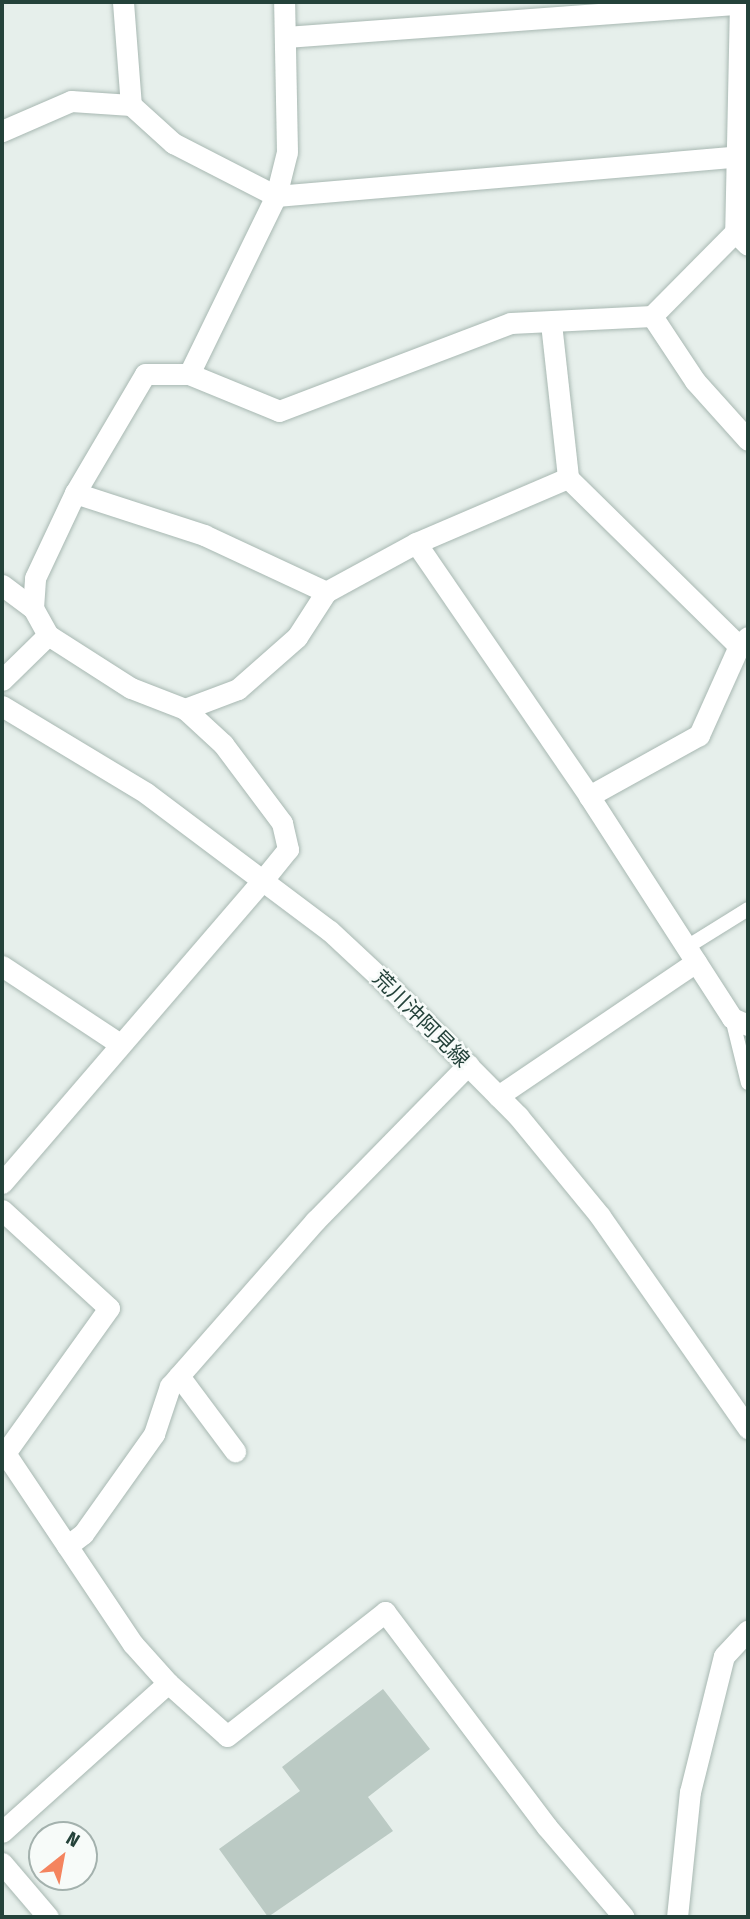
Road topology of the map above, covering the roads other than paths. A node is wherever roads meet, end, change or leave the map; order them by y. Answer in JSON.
{"nodes":[{"id":1,"x":123,"y":2,"type":"edge"},
{"id":2,"x":284,"y":2,"type":"edge"},
{"id":3,"x":743,"y":3,"type":"edge"},
{"id":4,"x":286,"y":37,"type":"junction"},
{"id":5,"x":131,"y":106,"type":"junction"},
{"id":6,"x":2,"y":131,"type":"edge"},
{"id":7,"x":733,"y":156,"type":"junction"},
{"id":8,"x":276,"y":196,"type":"junction"},
{"id":9,"x":742,"y":239,"type":"edge"},
{"id":10,"x":652,"y":316,"type":"junction"},
{"id":11,"x":551,"y":323,"type":"junction"},
{"id":12,"x":189,"y":374,"type":"junction"},
{"id":13,"x":748,"y":439,"type":"edge"},
{"id":14,"x":568,"y":478,"type":"junction"},
{"id":15,"x":75,"y":493,"type":"junction"},
{"id":16,"x":416,"y":543,"type":"junction"},
{"id":17,"x":2,"y":585,"type":"edge"},
{"id":18,"x":326,"y":592,"type":"junction"},
{"id":19,"x":33,"y":608,"type":"junction"},
{"id":20,"x":48,"y":635,"type":"junction"},
{"id":21,"x":744,"y":642,"type":"edge"},
{"id":22,"x":2,"y":680,"type":"edge"},
{"id":23,"x":2,"y":706,"type":"edge"},
{"id":24,"x":185,"y":709,"type":"junction"},
{"id":25,"x":589,"y":796,"type":"junction"},
{"id":26,"x":263,"y":880,"type":"junction"},
{"id":27,"x":748,"y":909,"type":"edge"},
{"id":28,"x":691,"y":954,"type":"junction"},
{"id":29,"x":2,"y":966,"type":"edge"},
{"id":30,"x":740,"y":1021,"type":"edge"},
{"id":31,"x":120,"y":1044,"type":"junction"},
{"id":32,"x":468,"y":1065,"type":"junction"},
{"id":33,"x":748,"y":1083,"type":"edge"},
{"id":34,"x":498,"y":1096,"type":"junction"},
{"id":35,"x":2,"y":1183,"type":"edge"},
{"id":36,"x":2,"y":1210,"type":"edge"},
{"id":37,"x":178,"y":1376,"type":"junction"},
{"id":38,"x":745,"y":1415,"type":"edge"},
{"id":39,"x":234,"y":1451,"type":"dead end"},
{"id":40,"x":3,"y":1455,"type":"edge"},
{"id":41,"x":67,"y":1546,"type":"junction"},
{"id":42,"x":748,"y":1629,"type":"edge"},
{"id":43,"x":167,"y":1683,"type":"junction"},
{"id":44,"x":2,"y":1832,"type":"edge"},
{"id":45,"x":2,"y":1863,"type":"edge"},
{"id":46,"x":48,"y":1917,"type":"edge"},
{"id":47,"x":624,"y":1917,"type":"edge"},
{"id":48,"x":677,"y":1917,"type":"edge"}],
"edges":[{"from":1,"to":5,"type":"street"},
{"from":2,"to":4,"type":"street"},
{"from":3,"to":4,"type":"street"},
{"from":3,"to":7,"type":"street"},
{"from":4,"to":8,"type":"street"},
{"from":5,"to":6,"type":"street"},
{"from":5,"to":8,"type":"street"},
{"from":7,"to":8,"type":"street"},
{"from":7,"to":9,"type":"street"},
{"from":8,"to":12,"type":"street"},
{"from":9,"to":10,"type":"street"},
{"from":10,"to":11,"type":"street"},
{"from":10,"to":13,"type":"street"},
{"from":11,"to":12,"type":"street"},
{"from":11,"to":14,"type":"street"},
{"from":12,"to":15,"type":"street"},
{"from":14,"to":16,"type":"street"},
{"from":14,"to":21,"type":"street"},
{"from":15,"to":18,"type":"street"},
{"from":15,"to":19,"type":"street"},
{"from":16,"to":18,"type":"street"},
{"from":16,"to":25,"type":"street"},
{"from":17,"to":19,"type":"street"},
{"from":18,"to":24,"type":"street"},
{"from":19,"to":20,"type":"street"},
{"from":20,"to":22,"type":"street"},
{"from":20,"to":24,"type":"street"},
{"from":21,"to":25,"type":"street"},
{"from":23,"to":26,"type":"street","name":"荒川沖阿見線"},
{"from":24,"to":26,"type":"street"},
{"from":25,"to":28,"type":"street"},
{"from":26,"to":31,"type":"street"},
{"from":26,"to":32,"type":"street","name":"荒川沖阿見線"},
{"from":27,"to":28,"type":"lane"},
{"from":28,"to":30,"type":"street"},
{"from":28,"to":34,"type":"street"},
{"from":29,"to":31,"type":"street"},
{"from":30,"to":33,"type":"lane"},
{"from":31,"to":35,"type":"street"},
{"from":32,"to":34,"type":"street","name":"荒川沖阿見線"},
{"from":32,"to":37,"type":"street"},
{"from":34,"to":38,"type":"street","name":"荒川沖阿見線"},
{"from":36,"to":40,"type":"street"},
{"from":37,"to":39,"type":"street"},
{"from":37,"to":41,"type":"street"},
{"from":40,"to":41,"type":"street"},
{"from":41,"to":43,"type":"street"},
{"from":42,"to":48,"type":"street"},
{"from":43,"to":44,"type":"street"},
{"from":43,"to":47,"type":"street"},
{"from":45,"to":46,"type":"street"}]}
